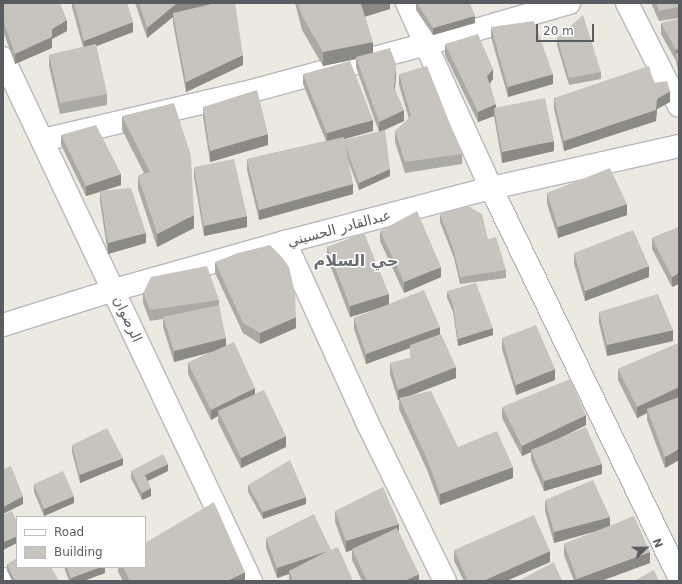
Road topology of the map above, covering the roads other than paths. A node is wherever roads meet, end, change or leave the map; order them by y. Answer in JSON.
{"nodes":[{"id":1,"x":407,"y":3,"type":"edge"},
{"id":2,"x":569,"y":3,"type":"edge"},
{"id":3,"x":627,"y":3,"type":"edge"},
{"id":4,"x":427,"y":44,"type":"junction"},
{"id":5,"x":3,"y":58,"type":"edge"},
{"id":6,"x":679,"y":106,"type":"edge"},
{"id":7,"x":43,"y":140,"type":"junction"},
{"id":8,"x":679,"y":146,"type":"edge"},
{"id":9,"x":491,"y":188,"type":"junction"},
{"id":10,"x":285,"y":242,"type":"junction"},
{"id":11,"x":114,"y":290,"type":"junction"},
{"id":12,"x":3,"y":325,"type":"edge"},
{"id":13,"x":679,"y":577,"type":"edge"},
{"id":14,"x":251,"y":581,"type":"edge"},
{"id":15,"x":445,"y":581,"type":"edge"}],
"edges":[{"from":1,"to":4,"type":"street"},
{"from":2,"to":4,"type":"street"},
{"from":3,"to":6,"type":"street"},
{"from":4,"to":7,"type":"street"},
{"from":4,"to":9,"type":"street"},
{"from":5,"to":7,"type":"street","name":"الرضوان"},
{"from":7,"to":11,"type":"street","name":"الرضوان"},
{"from":8,"to":9,"type":"street","name":"عبدالقادر الحسيني"},
{"from":9,"to":10,"type":"street","name":"عبدالقادر الحسيني"},
{"from":9,"to":13,"type":"street"},
{"from":10,"to":11,"type":"street","name":"عبدالقادر الحسيني"},
{"from":10,"to":15,"type":"street"},
{"from":11,"to":12,"type":"street","name":"عبدالقادر الحسيني"},
{"from":11,"to":14,"type":"street","name":"الرضوان"}]}
